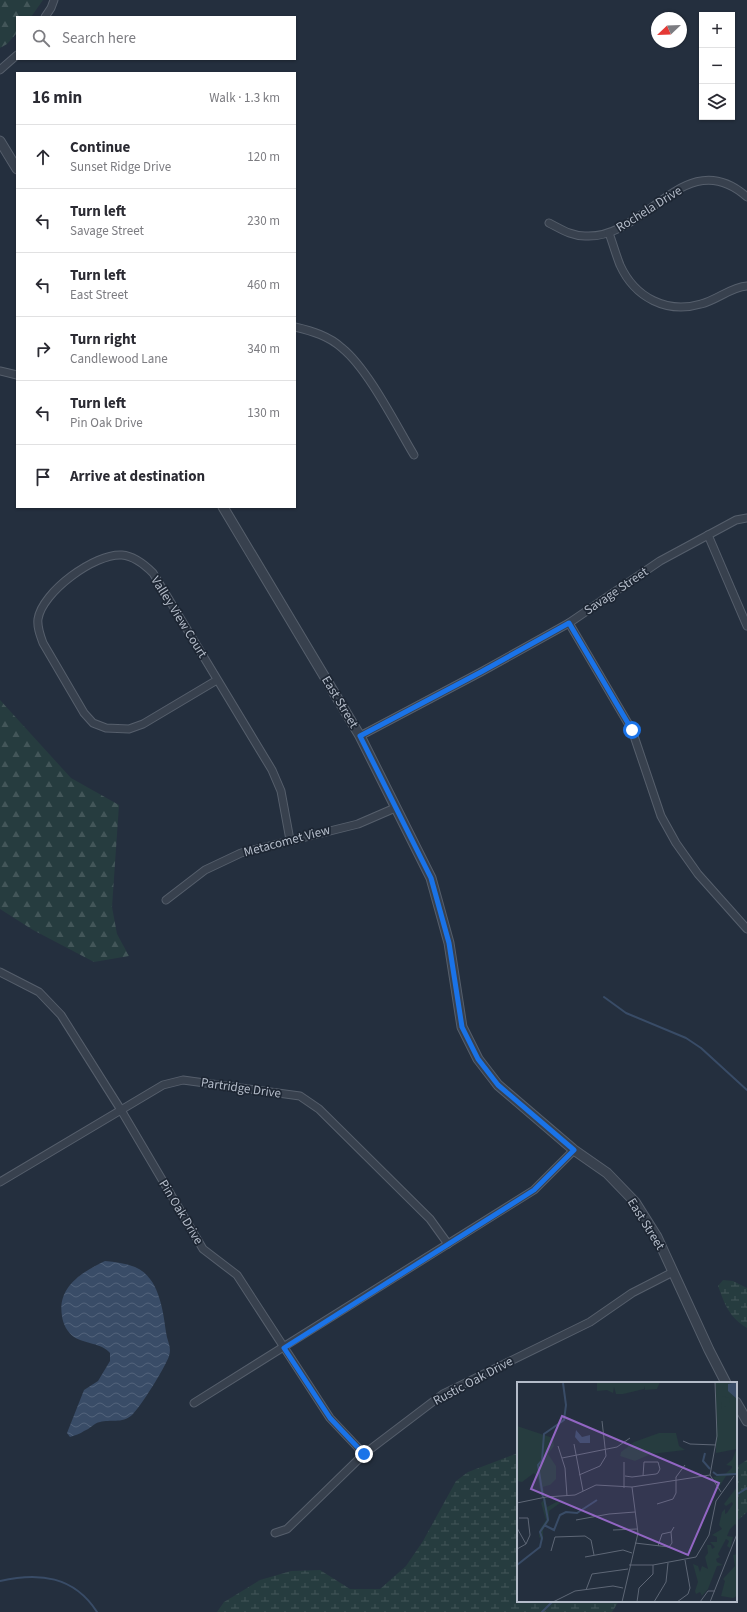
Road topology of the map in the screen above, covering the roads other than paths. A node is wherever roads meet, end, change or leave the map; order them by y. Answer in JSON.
{"nodes":[{"id":1,"x":54,"y":0,"type":"edge"},
{"id":2,"x":46,"y":16,"type":"edge"},
{"id":3,"x":16,"y":56,"type":"edge"},
{"id":4,"x":0,"y":70,"type":"edge"},
{"id":5,"x":0,"y":141,"type":"edge"},
{"id":6,"x":16,"y":167,"type":"edge"},
{"id":7,"x":747,"y":197,"type":"edge"},
{"id":8,"x":548,"y":223,"type":"dead end"},
{"id":9,"x":610,"y":233,"type":"junction"},
{"id":10,"x":747,"y":286,"type":"edge"},
{"id":11,"x":296,"y":327,"type":"edge"},
{"id":12,"x":0,"y":371,"type":"edge"},
{"id":13,"x":16,"y":375,"type":"edge"},
{"id":14,"x":414,"y":455,"type":"dead end"},
{"id":15,"x":224,"y":508,"type":"edge"},
{"id":16,"x":747,"y":518,"type":"edge"},
{"id":17,"x":708,"y":535,"type":"junction"},
{"id":18,"x":569,"y":623,"type":"junction"},
{"id":19,"x":747,"y":626,"type":"edge"},
{"id":20,"x":218,"y":680,"type":"junction"},
{"id":21,"x":360,"y":736,"type":"junction"},
{"id":22,"x":395,"y":808,"type":"junction"},
{"id":23,"x":290,"y":840,"type":"junction"},
{"id":24,"x":166,"y":900,"type":"dead end"},
{"id":25,"x":747,"y":929,"type":"edge"},
{"id":26,"x":0,"y":972,"type":"edge"},
{"id":27,"x":121,"y":1110,"type":"junction"},
{"id":28,"x":574,"y":1150,"type":"junction"},
{"id":29,"x":0,"y":1182,"type":"edge"},
{"id":30,"x":448,"y":1244,"type":"junction"},
{"id":31,"x":673,"y":1272,"type":"junction"},
{"id":32,"x":284,"y":1348,"type":"junction"},
{"id":33,"x":725,"y":1382,"type":"edge"},
{"id":34,"x":194,"y":1403,"type":"dead end"},
{"id":35,"x":737,"y":1404,"type":"edge"},
{"id":36,"x":747,"y":1421,"type":"edge"},
{"id":37,"x":364,"y":1454,"type":"junction"},
{"id":38,"x":275,"y":1532,"type":"dead end"}],
"edges":[{"from":1,"to":2,"type":"street"},
{"from":3,"to":4,"type":"street"},
{"from":5,"to":6,"type":"street"},
{"from":7,"to":9,"type":"street","name":"Rochela Drive"},
{"from":8,"to":9,"type":"street","name":"Rochela Drive"},
{"from":9,"to":10,"type":"street"},
{"from":11,"to":14,"type":"street"},
{"from":12,"to":13,"type":"street"},
{"from":15,"to":21,"type":"street","name":"East Street"},
{"from":16,"to":17,"type":"street","name":"Savage Street"},
{"from":17,"to":18,"type":"street","name":"Savage Street"},
{"from":17,"to":19,"type":"street"},
{"from":18,"to":21,"type":"street","name":"Savage Street"},
{"from":18,"to":25,"type":"street"},
{"from":20,"to":20,"type":"street","name":"Valley View Court"},
{"from":20,"to":23,"type":"street","name":"Valley View Court"},
{"from":21,"to":22,"type":"street","name":"East Street"},
{"from":22,"to":23,"type":"street","name":"Metacomet View"},
{"from":22,"to":28,"type":"street","name":"East Street"},
{"from":23,"to":24,"type":"street","name":"Metacomet View"},
{"from":26,"to":27,"type":"street","name":"Pin Oak Drive"},
{"from":27,"to":29,"type":"street","name":"Partridge Drive"},
{"from":27,"to":30,"type":"street","name":"Partridge Drive"},
{"from":27,"to":32,"type":"street","name":"Pin Oak Drive"},
{"from":28,"to":30,"type":"street"},
{"from":28,"to":31,"type":"street","name":"East Street"},
{"from":30,"to":32,"type":"street"},
{"from":31,"to":33,"type":"street","name":"East Street"},
{"from":31,"to":37,"type":"street","name":"Rustic Oak Drive"},
{"from":32,"to":34,"type":"street"},
{"from":32,"to":37,"type":"street","name":"Pin Oak Drive"},
{"from":35,"to":36,"type":"street"},
{"from":37,"to":38,"type":"street","name":"Rustic Oak Drive"}]}
